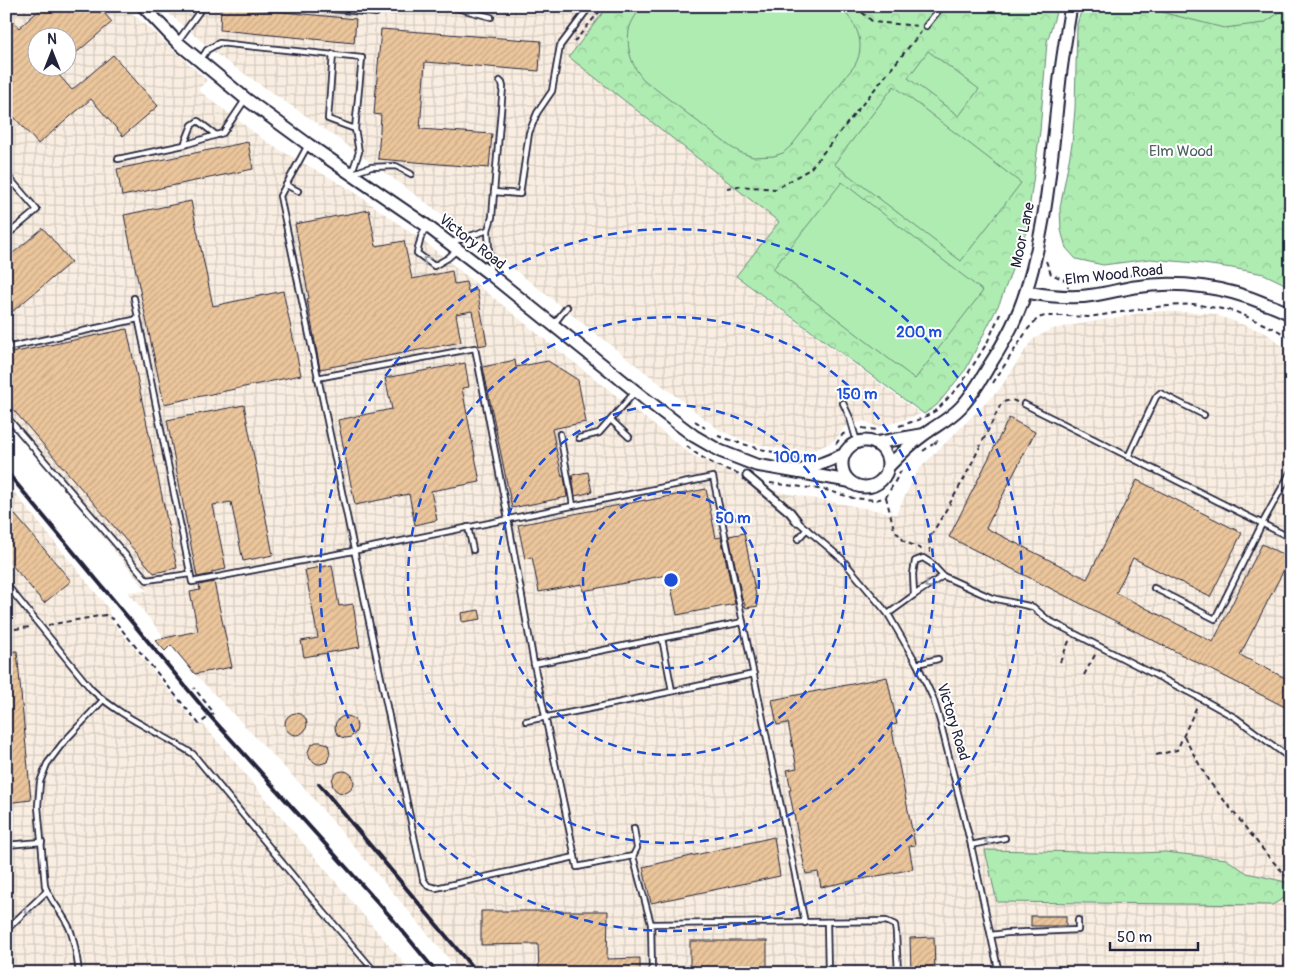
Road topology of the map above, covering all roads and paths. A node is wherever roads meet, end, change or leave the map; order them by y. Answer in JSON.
{"nodes":[{"id":1,"x":143,"y":6,"type":"edge"},
{"id":2,"x":201,"y":6,"type":"edge"},
{"id":3,"x":300,"y":6,"type":"edge"},
{"id":4,"x":376,"y":6,"type":"edge"},
{"id":5,"x":449,"y":6,"type":"edge"},
{"id":6,"x":590,"y":6,"type":"edge"},
{"id":7,"x":604,"y":6,"type":"edge"},
{"id":8,"x":855,"y":6,"type":"edge"},
{"id":9,"x":942,"y":6,"type":"edge"},
{"id":10,"x":1071,"y":6,"type":"edge"},
{"id":11,"x":491,"y":17,"type":"dead end"},
{"id":12,"x":926,"y":26,"type":"junction"},
{"id":13,"x":177,"y":42,"type":"junction"},
{"id":14,"x":574,"y":42,"type":"dead end"},
{"id":15,"x":333,"y":54,"type":"junction"},
{"id":16,"x":200,"y":61,"type":"junction"},
{"id":17,"x":500,"y":81,"type":"dead end"},
{"id":18,"x":246,"y":99,"type":"junction"},
{"id":19,"x":356,"y":130,"type":"junction"},
{"id":20,"x":216,"y":135,"type":"junction"},
{"id":21,"x":184,"y":145,"type":"junction"},
{"id":22,"x":309,"y":145,"type":"junction"},
{"id":23,"x":118,"y":159,"type":"dead end"},
{"id":24,"x":6,"y":174,"type":"edge"},
{"id":25,"x":352,"y":174,"type":"junction"},
{"id":26,"x":411,"y":174,"type":"dead end"},
{"id":27,"x":286,"y":185,"type":"junction"},
{"id":28,"x":727,"y":188,"type":"dead end"},
{"id":29,"x":298,"y":191,"type":"dead end"},
{"id":30,"x":494,"y":192,"type":"junction"},
{"id":31,"x":427,"y":226,"type":"junction"},
{"id":32,"x":488,"y":230,"type":"junction"},
{"id":33,"x":6,"y":236,"type":"edge"},
{"id":34,"x":454,"y":246,"type":"junction"},
{"id":35,"x":1045,"y":260,"type":"dead end"},
{"id":36,"x":491,"y":275,"type":"junction"},
{"id":37,"x":1026,"y":292,"type":"junction"},
{"id":38,"x":1068,"y":297,"type":"junction"},
{"id":39,"x":134,"y":298,"type":"dead end"},
{"id":40,"x":567,"y":308,"type":"dead end"},
{"id":41,"x":1000,"y":314,"type":"dead end"},
{"id":42,"x":1291,"y":315,"type":"edge"},
{"id":43,"x":138,"y":319,"type":"junction"},
{"id":44,"x":553,"y":325,"type":"junction"},
{"id":45,"x":1291,"y":338,"type":"edge"},
{"id":46,"x":6,"y":348,"type":"edge"},
{"id":47,"x":317,"y":378,"type":"junction"},
{"id":48,"x":990,"y":388,"type":"dead end"},
{"id":49,"x":636,"y":391,"type":"junction"},
{"id":50,"x":843,"y":404,"type":"dead end"},
{"id":51,"x":1024,"y":404,"type":"joint"},
{"id":52,"x":1204,"y":415,"type":"dead end"},
{"id":53,"x":6,"y":416,"type":"edge"},
{"id":54,"x":690,"y":418,"type":"dead end"},
{"id":55,"x":611,"y":420,"type":"junction"},
{"id":56,"x":894,"y":428,"type":"dead end"},
{"id":57,"x":706,"y":429,"type":"dead end"},
{"id":58,"x":854,"y":430,"type":"junction"},
{"id":59,"x":878,"y":430,"type":"dead end"},
{"id":60,"x":560,"y":434,"type":"dead end"},
{"id":61,"x":714,"y":434,"type":"dead end"},
{"id":62,"x":923,"y":435,"type":"junction"},
{"id":63,"x":629,"y":437,"type":"dead end"},
{"id":64,"x":578,"y":438,"type":"dead end"},
{"id":65,"x":940,"y":438,"type":"dead end"},
{"id":66,"x":857,"y":442,"type":"junction"},
{"id":67,"x":875,"y":443,"type":"junction"},
{"id":68,"x":934,"y":444,"type":"dead end"},
{"id":69,"x":839,"y":450,"type":"junction"},
{"id":70,"x":1128,"y":456,"type":"junction"},
{"id":71,"x":803,"y":457,"type":"dead end"},
{"id":72,"x":888,"y":467,"type":"junction"},
{"id":73,"x":797,"y":471,"type":"junction"},
{"id":74,"x":1291,"y":471,"type":"edge"},
{"id":75,"x":746,"y":476,"type":"dead end"},
{"id":76,"x":848,"y":481,"type":"junction"},
{"id":77,"x":886,"y":496,"type":"dead end"},
{"id":78,"x":574,"y":505,"type":"junction"},
{"id":79,"x":508,"y":519,"type":"junction"},
{"id":80,"x":797,"y":521,"type":"joint"},
{"id":81,"x":1262,"y":524,"type":"junction"},
{"id":82,"x":468,"y":527,"type":"junction"},
{"id":83,"x":807,"y":529,"type":"junction"},
{"id":84,"x":1291,"y":538,"type":"edge"},
{"id":85,"x":798,"y":540,"type":"dead end"},
{"id":86,"x":473,"y":550,"type":"dead end"},
{"id":87,"x":353,"y":551,"type":"junction"},
{"id":88,"x":930,"y":553,"type":"junction"},
{"id":89,"x":932,"y":563,"type":"junction"},
{"id":90,"x":190,"y":574,"type":"junction"},
{"id":91,"x":942,"y":576,"type":"junction"},
{"id":92,"x":6,"y":584,"type":"edge"},
{"id":93,"x":1154,"y":588,"type":"dead end"},
{"id":94,"x":914,"y":594,"type":"junction"},
{"id":95,"x":888,"y":614,"type":"junction"},
{"id":96,"x":743,"y":622,"type":"junction"},
{"id":97,"x":41,"y":626,"type":"junction"},
{"id":98,"x":6,"y":630,"type":"edge"},
{"id":99,"x":1073,"y":633,"type":"junction"},
{"id":100,"x":662,"y":638,"type":"junction"},
{"id":101,"x":1099,"y":646,"type":"junction"},
{"id":102,"x":938,"y":659,"type":"dead end"},
{"id":103,"x":1060,"y":662,"type":"dead end"},
{"id":104,"x":534,"y":664,"type":"junction"},
{"id":105,"x":917,"y":664,"type":"junction"},
{"id":106,"x":754,"y":674,"type":"junction"},
{"id":107,"x":1084,"y":675,"type":"dead end"},
{"id":108,"x":194,"y":688,"type":"dead end"},
{"id":109,"x":672,"y":692,"type":"junction"},
{"id":110,"x":1200,"y":698,"type":"junction"},
{"id":111,"x":103,"y":700,"type":"junction"},
{"id":112,"x":545,"y":718,"type":"junction"},
{"id":113,"x":526,"y":721,"type":"dead end"},
{"id":114,"x":1184,"y":737,"type":"junction"},
{"id":115,"x":1156,"y":755,"type":"dead end"},
{"id":116,"x":1291,"y":759,"type":"edge"},
{"id":117,"x":634,"y":828,"type":"dead end"},
{"id":118,"x":1004,"y":838,"type":"dead end"},
{"id":119,"x":42,"y":842,"type":"junction"},
{"id":120,"x":971,"y":845,"type":"junction"},
{"id":121,"x":6,"y":846,"type":"edge"},
{"id":122,"x":633,"y":856,"type":"junction"},
{"id":123,"x":575,"y":857,"type":"junction"},
{"id":124,"x":1291,"y":881,"type":"edge"},
{"id":125,"x":47,"y":891,"type":"junction"},
{"id":126,"x":1078,"y":920,"type":"dead end"},
{"id":127,"x":827,"y":922,"type":"junction"},
{"id":128,"x":805,"y":923,"type":"junction"},
{"id":129,"x":650,"y":924,"type":"junction"},
{"id":130,"x":6,"y":930,"type":"edge"},
{"id":131,"x":991,"y":935,"type":"junction"},
{"id":132,"x":1291,"y":955,"type":"edge"},
{"id":133,"x":79,"y":973,"type":"edge"},
{"id":134,"x":376,"y":973,"type":"edge"},
{"id":135,"x":652,"y":973,"type":"edge"},
{"id":136,"x":828,"y":973,"type":"edge"},
{"id":137,"x":898,"y":973,"type":"edge"},
{"id":138,"x":999,"y":973,"type":"edge"},
{"id":139,"x":1289,"y":973,"type":"edge"}],
"edges":[{"from":1,"to":13,"type":"street","name":"Victory Road"},
{"from":2,"to":13,"type":"lane"},
{"from":3,"to":4,"type":"lane"},
{"from":5,"to":11,"type":"lane"},
{"from":6,"to":30,"type":"lane"},
{"from":7,"to":14,"type":"path"},
{"from":8,"to":12,"type":"path"},
{"from":9,"to":12,"type":"lane"},
{"from":10,"to":37,"type":"street","name":"Moor Lane"},
{"from":12,"to":28,"type":"path"},
{"from":13,"to":16,"type":"street","name":"Victory Road"},
{"from":15,"to":16,"type":"lane"},
{"from":15,"to":19,"type":"lane"},
{"from":15,"to":19,"type":"lane"},
{"from":16,"to":18,"type":"street","name":"Victory Road"},
{"from":17,"to":30,"type":"lane"},
{"from":18,"to":20,"type":"lane"},
{"from":18,"to":22,"type":"street","name":"Victory Road"},
{"from":19,"to":25,"type":"lane"},
{"from":20,"to":21,"type":"lane"},
{"from":20,"to":21,"type":"lane"},
{"from":21,"to":23,"type":"lane"},
{"from":22,"to":25,"type":"street","name":"Victory Road"},
{"from":22,"to":27,"type":"lane"},
{"from":24,"to":33,"type":"lane"},
{"from":25,"to":26,"type":"lane"},
{"from":25,"to":31,"type":"street","name":"Victory Road"},
{"from":27,"to":29,"type":"lane"},
{"from":27,"to":47,"type":"lane"},
{"from":30,"to":32,"type":"lane"},
{"from":31,"to":34,"type":"street","name":"Victory Road"},
{"from":34,"to":31,"type":"lane","one_way":true},
{"from":32,"to":34,"type":"lane"},
{"from":32,"to":36,"type":"lane"},
{"from":34,"to":36,"type":"street","name":"Victory Road"},
{"from":35,"to":38,"type":"path"},
{"from":36,"to":44,"type":"street","name":"Victory Road"},
{"from":37,"to":38,"type":"street","name":"Elm Wood Road"},
{"from":37,"to":62,"type":"street","name":"Moor Lane"},
{"from":38,"to":42,"type":"street","name":"Elm Wood Road"},
{"from":39,"to":43,"type":"lane"},
{"from":40,"to":44,"type":"lane"},
{"from":41,"to":56,"type":"path"},
{"from":43,"to":46,"type":"lane"},
{"from":43,"to":90,"type":"lane"},
{"from":44,"to":49,"type":"street","name":"Victory Road"},
{"from":45,"to":48,"type":"path"},
{"from":47,"to":79,"type":"lane"},
{"from":47,"to":87,"type":"lane"},
{"from":49,"to":55,"type":"lane"},
{"from":49,"to":73,"type":"street","name":"Victory Road"},
{"from":50,"to":58,"type":"lane"},
{"from":51,"to":70,"type":"lane"},
{"from":51,"to":88,"type":"path"},
{"from":52,"to":70,"type":"lane"},
{"from":53,"to":90,"type":"lane"},
{"from":54,"to":57,"type":"path"},
{"from":55,"to":63,"type":"lane"},
{"from":55,"to":64,"type":"lane"},
{"from":58,"to":59,"type":"path"},
{"from":58,"to":66,"type":"lane"},
{"from":58,"to":69,"type":"path"},
{"from":60,"to":78,"type":"lane"},
{"from":61,"to":71,"type":"path"},
{"from":62,"to":67,"type":"street","name":"Moor Lane"},
{"from":62,"to":72,"type":"street","name":"Moor Lane"},
{"from":65,"to":68,"type":"path"},
{"from":66,"to":67,"type":"street"},
{"from":66,"to":69,"type":"street"},
{"from":67,"to":72,"type":"street"},
{"from":69,"to":73,"type":"street","name":"Victory Road"},
{"from":69,"to":76,"type":"street"},
{"from":70,"to":81,"type":"lane"},
{"from":72,"to":76,"type":"street"},
{"from":73,"to":76,"type":"street","name":"Victory Road"},
{"from":74,"to":81,"type":"lane"},
{"from":75,"to":80,"type":"street"},
{"from":77,"to":88,"type":"path"},
{"from":78,"to":79,"type":"lane"},
{"from":78,"to":96,"type":"lane"},
{"from":79,"to":82,"type":"lane"},
{"from":79,"to":104,"type":"lane"},
{"from":80,"to":83,"type":"lane","name":"Victory Road"},
{"from":81,"to":84,"type":"lane"},
{"from":81,"to":93,"type":"lane"},
{"from":82,"to":86,"type":"lane"},
{"from":82,"to":87,"type":"lane"},
{"from":83,"to":85,"type":"lane"},
{"from":83,"to":95,"type":"lane","name":"Victory Road"},
{"from":87,"to":90,"type":"lane"},
{"from":87,"to":123,"type":"lane"},
{"from":88,"to":89,"type":"path"},
{"from":89,"to":91,"type":"lane"},
{"from":89,"to":94,"type":"lane"},
{"from":91,"to":94,"type":"lane","one_way":true},
{"from":91,"to":99,"type":"lane"},
{"from":92,"to":97,"type":"lane"},
{"from":94,"to":95,"type":"lane"},
{"from":95,"to":105,"type":"lane","name":"Victory Road"},
{"from":96,"to":100,"type":"lane"},
{"from":96,"to":106,"type":"lane"},
{"from":97,"to":98,"type":"path"},
{"from":97,"to":108,"type":"path"},
{"from":97,"to":111,"type":"lane"},
{"from":99,"to":101,"type":"lane"},
{"from":99,"to":103,"type":"path"},
{"from":100,"to":104,"type":"lane"},
{"from":100,"to":109,"type":"lane"},
{"from":101,"to":107,"type":"path"},
{"from":101,"to":110,"type":"lane"},
{"from":102,"to":105,"type":"lane"},
{"from":104,"to":112,"type":"lane"},
{"from":105,"to":120,"type":"lane","name":"Victory Road"},
{"from":106,"to":109,"type":"lane"},
{"from":106,"to":128,"type":"lane"},
{"from":109,"to":112,"type":"lane"},
{"from":110,"to":114,"type":"path"},
{"from":110,"to":116,"type":"lane"},
{"from":111,"to":119,"type":"lane"},
{"from":111,"to":134,"type":"lane"},
{"from":112,"to":113,"type":"lane"},
{"from":112,"to":123,"type":"lane"},
{"from":114,"to":115,"type":"path"},
{"from":114,"to":124,"type":"path"},
{"from":117,"to":122,"type":"lane"},
{"from":118,"to":120,"type":"lane","one_way":true},
{"from":119,"to":121,"type":"lane"},
{"from":119,"to":125,"type":"lane"},
{"from":120,"to":131,"type":"lane","name":"Victory Road"},
{"from":122,"to":123,"type":"lane"},
{"from":122,"to":129,"type":"lane"},
{"from":125,"to":130,"type":"lane","one_way":true},
{"from":125,"to":133,"type":"lane"},
{"from":126,"to":131,"type":"lane"},
{"from":127,"to":128,"type":"lane"},
{"from":127,"to":136,"type":"lane"},
{"from":127,"to":137,"type":"lane"},
{"from":128,"to":129,"type":"lane"},
{"from":129,"to":135,"type":"lane"},
{"from":131,"to":138,"type":"lane","name":"Victory Road"},
{"from":132,"to":139,"type":"path"}]}
